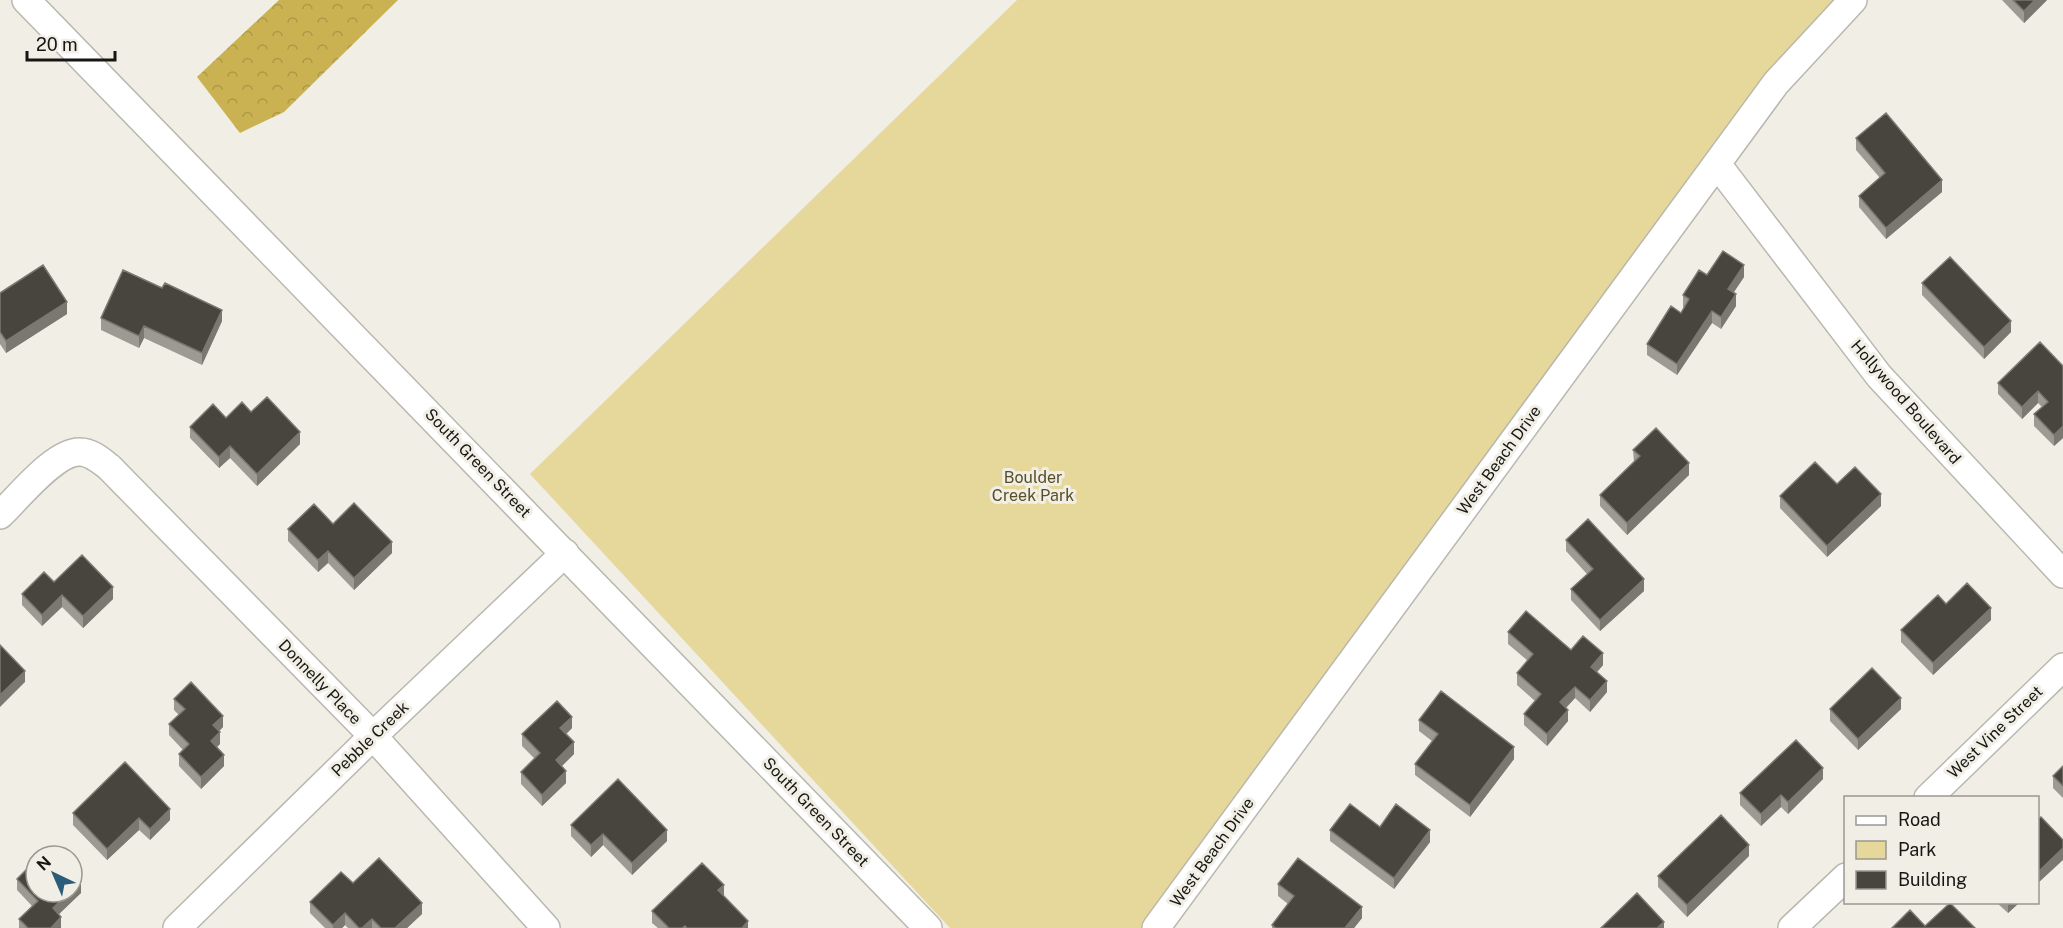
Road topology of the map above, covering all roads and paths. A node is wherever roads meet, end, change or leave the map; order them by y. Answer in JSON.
{"nodes":[{"id":1,"x":26,"y":0,"type":"edge"},
{"id":2,"x":1853,"y":0,"type":"edge"},
{"id":3,"x":1717,"y":164,"type":"junction"},
{"id":4,"x":0,"y":515,"type":"edge"},
{"id":5,"x":565,"y":553,"type":"junction"},
{"id":6,"x":2063,"y":574,"type":"edge"},
{"id":7,"x":2063,"y":667,"type":"edge"},
{"id":8,"x":373,"y":736,"type":"junction"},
{"id":9,"x":1930,"y":796,"type":"edge"},
{"id":10,"x":1844,"y":878,"type":"edge"},
{"id":11,"x":177,"y":928,"type":"edge"},
{"id":12,"x":546,"y":928,"type":"edge"},
{"id":13,"x":928,"y":928,"type":"edge"},
{"id":14,"x":1156,"y":928,"type":"edge"},
{"id":15,"x":1792,"y":928,"type":"edge"}],
"edges":[{"from":1,"to":5,"type":"street","name":"South Green Street"},
{"from":2,"to":3,"type":"street","name":"West Beach Drive"},
{"from":3,"to":6,"type":"street","name":"Hollywood Boulevard"},
{"from":3,"to":14,"type":"street","name":"West Beach Drive"},
{"from":4,"to":8,"type":"street","name":"Donnelly Place"},
{"from":5,"to":8,"type":"street","name":"Pebble Creek"},
{"from":5,"to":13,"type":"street","name":"South Green Street"},
{"from":7,"to":9,"type":"street","name":"West Vine Street"},
{"from":8,"to":11,"type":"street","name":"Pebble Creek"},
{"from":8,"to":12,"type":"street","name":"Donnelly Place"},
{"from":10,"to":15,"type":"street"}]}
